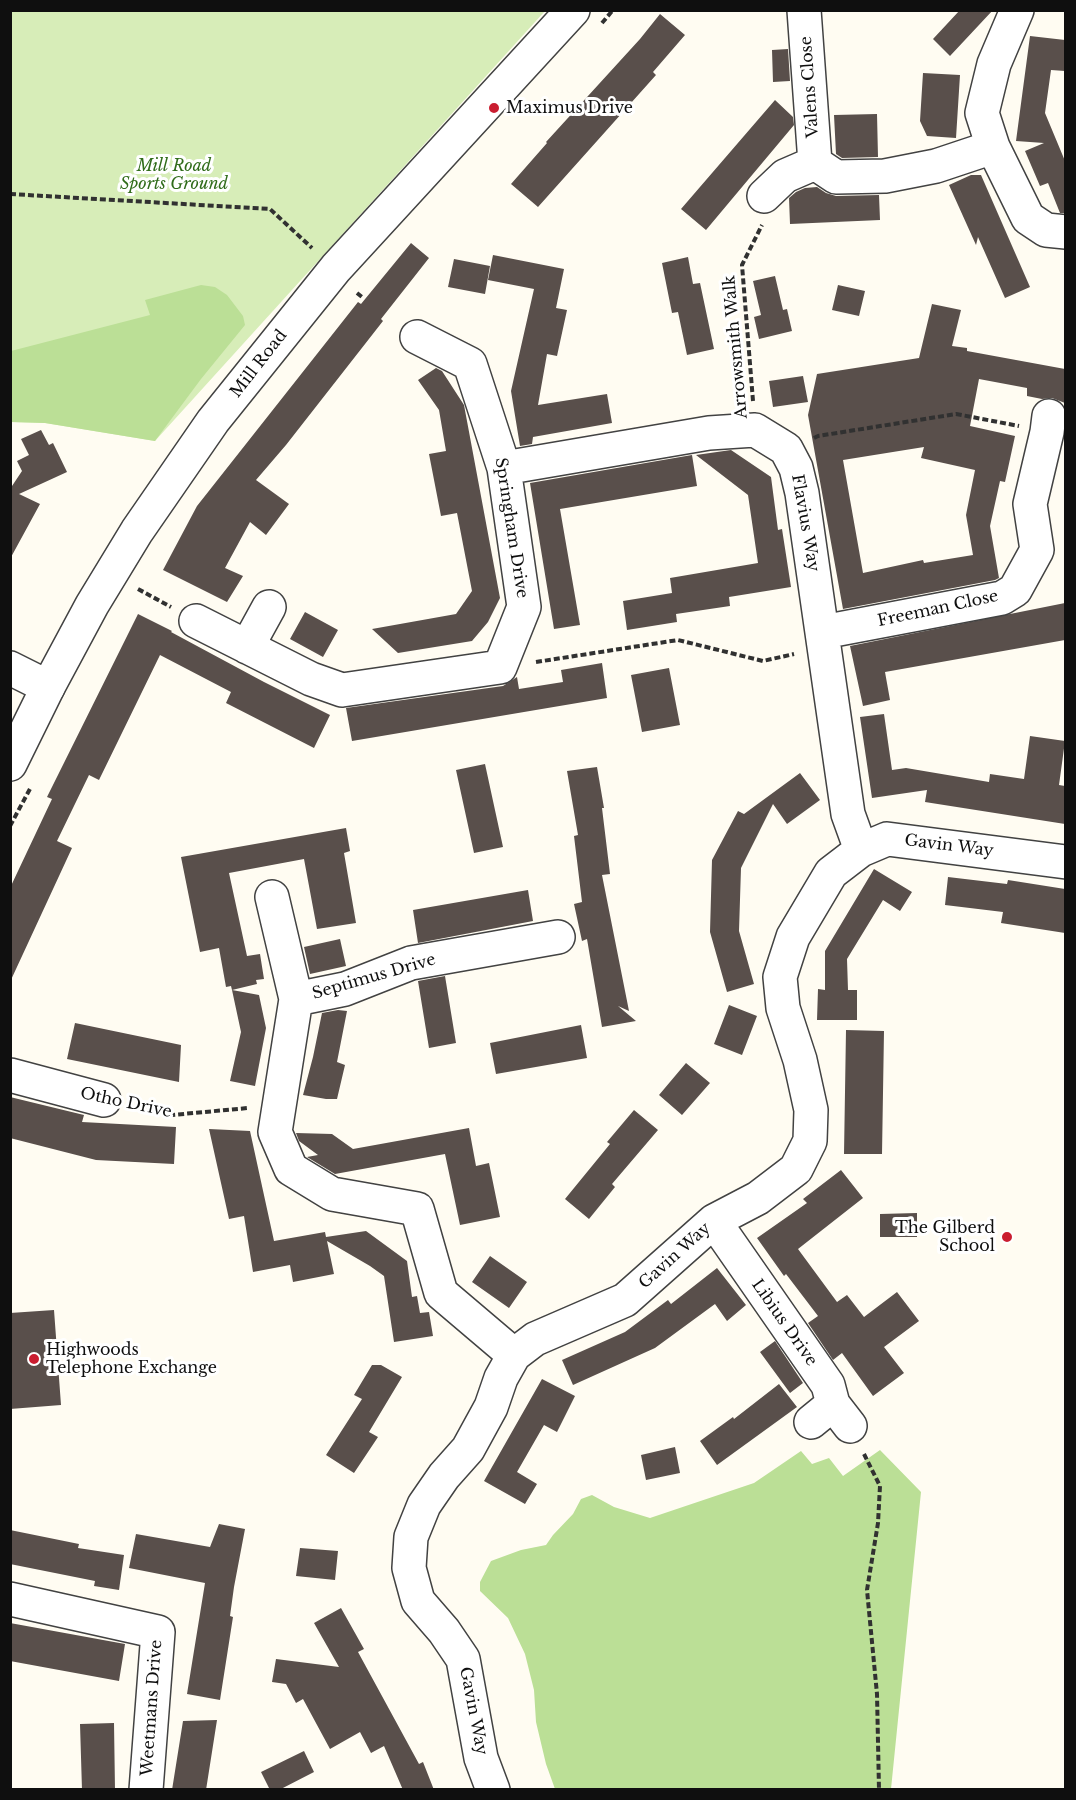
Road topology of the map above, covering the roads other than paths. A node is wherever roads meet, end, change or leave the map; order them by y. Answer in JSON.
{"nodes":[{"id":1,"x":804,"y":10,"type":"edge"},
{"id":2,"x":1017,"y":10,"type":"edge"},
{"id":3,"x":586,"y":18,"type":"edge"},
{"id":4,"x":993,"y":147,"type":"junction"},
{"id":5,"x":815,"y":164,"type":"junction"},
{"id":6,"x":764,"y":196,"type":"road end"},
{"id":7,"x":1065,"y":232,"type":"edge"},
{"id":8,"x":417,"y":337,"type":"dead end"},
{"id":9,"x":1048,"y":424,"type":"road end"},
{"id":10,"x":504,"y":468,"type":"junction"},
{"id":11,"x":269,"y":607,"type":"dead end"},
{"id":12,"x":196,"y":621,"type":"road end"},
{"id":13,"x":823,"y":640,"type":"junction"},
{"id":14,"x":247,"y":647,"type":"junction"},
{"id":15,"x":10,"y":668,"type":"edge"},
{"id":16,"x":48,"y":687,"type":"junction"},
{"id":17,"x":21,"y":775,"type":"edge"},
{"id":18,"x":861,"y":850,"type":"junction"},
{"id":19,"x":1065,"y":862,"type":"edge"},
{"id":20,"x":272,"y":897,"type":"dead end"},
{"id":21,"x":558,"y":937,"type":"dead end"},
{"id":22,"x":296,"y":999,"type":"junction"},
{"id":23,"x":10,"y":1075,"type":"edge"},
{"id":24,"x":104,"y":1100,"type":"road end"},
{"id":25,"x":714,"y":1221,"type":"junction"},
{"id":26,"x":514,"y":1355,"type":"junction"},
{"id":27,"x":831,"y":1417,"type":"road end"},
{"id":28,"x":10,"y":1599,"type":"edge"},
{"id":29,"x":146,"y":1790,"type":"edge"},
{"id":30,"x":492,"y":1790,"type":"edge"}],
"edges":[{"from":1,"to":5,"type":"street","name":"Valens Close"},
{"from":2,"to":4,"type":"street"},
{"from":3,"to":16,"type":"street","name":"Mill Road"},
{"from":4,"to":5,"type":"street"},
{"from":4,"to":7,"type":"street"},
{"from":5,"to":6,"type":"street"},
{"from":8,"to":10,"type":"street","name":"Springham Drive"},
{"from":9,"to":13,"type":"street","name":"Freeman Close"},
{"from":10,"to":13,"type":"street","name":"Flavius Way"},
{"from":10,"to":14,"type":"street","name":"Springham Drive"},
{"from":11,"to":14,"type":"street"},
{"from":12,"to":14,"type":"street"},
{"from":13,"to":18,"type":"street","name":"Flavius Way"},
{"from":15,"to":16,"type":"street"},
{"from":16,"to":17,"type":"street","name":"Mill Road"},
{"from":18,"to":19,"type":"street","name":"Gavin Way"},
{"from":18,"to":25,"type":"street","name":"Gavin Way"},
{"from":20,"to":22,"type":"street","name":"Septimus Drive"},
{"from":21,"to":22,"type":"street","name":"Septimus Drive"},
{"from":22,"to":26,"type":"street","name":"Septimus Drive"},
{"from":23,"to":24,"type":"street","name":"Otho Drive"},
{"from":25,"to":26,"type":"street","name":"Gavin Way"},
{"from":25,"to":27,"type":"street","name":"Libius Drive"},
{"from":26,"to":30,"type":"street","name":"Gavin Way"},
{"from":28,"to":29,"type":"street","name":"Weetmans Drive"}]}
